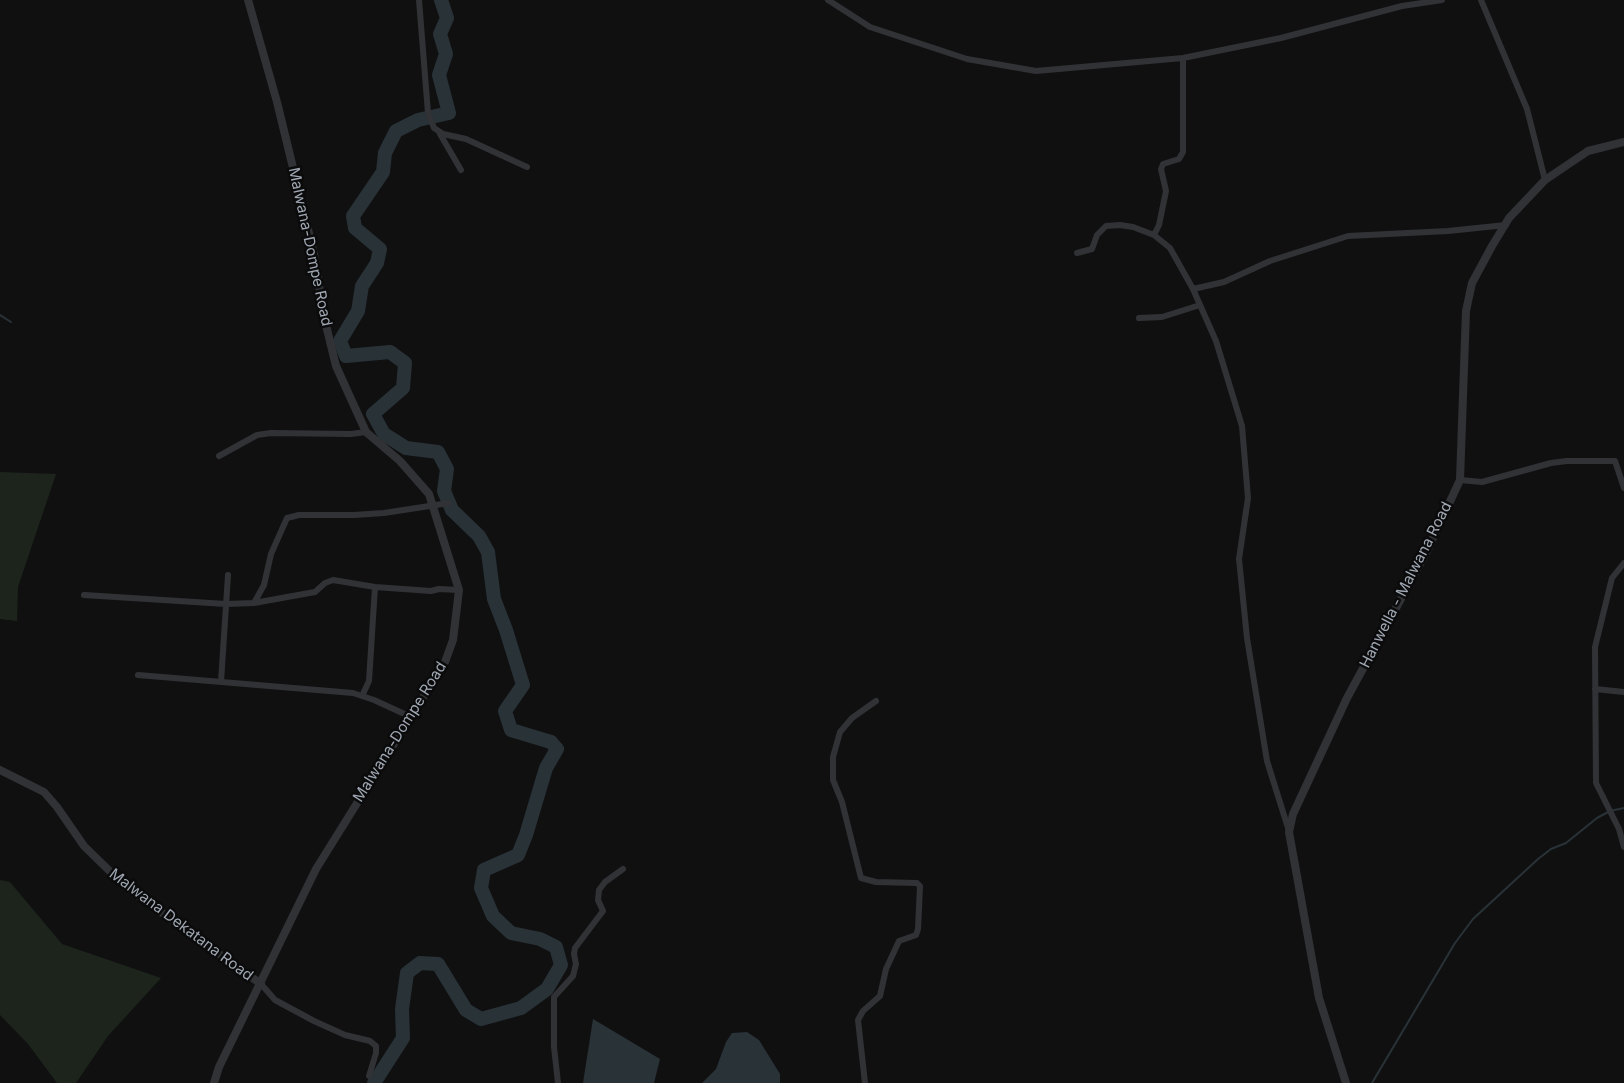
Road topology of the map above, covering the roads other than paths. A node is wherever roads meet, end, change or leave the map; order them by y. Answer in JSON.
{"nodes":[{"id":1,"x":248,"y":0,"type":"edge"},
{"id":2,"x":419,"y":0,"type":"edge"},
{"id":3,"x":828,"y":0,"type":"edge"},
{"id":4,"x":1442,"y":0,"type":"edge"},
{"id":5,"x":1480,"y":0,"type":"edge"},
{"id":6,"x":1183,"y":58,"type":"junction"},
{"id":7,"x":438,"y":131,"type":"junction"},
{"id":8,"x":1624,"y":142,"type":"edge"},
{"id":9,"x":527,"y":167,"type":"dead end"},
{"id":10,"x":460,"y":170,"type":"dead end"},
{"id":11,"x":1545,"y":180,"type":"junction"},
{"id":12,"x":1506,"y":225,"type":"junction"},
{"id":13,"x":1154,"y":235,"type":"junction"},
{"id":14,"x":1077,"y":253,"type":"dead end"},
{"id":15,"x":1193,"y":289,"type":"junction"},
{"id":16,"x":1200,"y":305,"type":"junction"},
{"id":17,"x":1138,"y":318,"type":"dead end"},
{"id":18,"x":366,"y":432,"type":"junction"},
{"id":19,"x":219,"y":456,"type":"dead end"},
{"id":20,"x":1460,"y":480,"type":"junction"},
{"id":21,"x":1624,"y":488,"type":"edge"},
{"id":22,"x":449,"y":503,"type":"dead end"},
{"id":23,"x":432,"y":506,"type":"junction"},
{"id":24,"x":1624,"y":563,"type":"edge"},
{"id":25,"x":228,"y":575,"type":"dead end"},
{"id":26,"x":375,"y":587,"type":"junction"},
{"id":27,"x":459,"y":590,"type":"junction"},
{"id":28,"x":84,"y":595,"type":"dead end"},
{"id":29,"x":254,"y":603,"type":"junction"},
{"id":30,"x":226,"y":604,"type":"junction"},
{"id":31,"x":138,"y":675,"type":"dead end"},
{"id":32,"x":221,"y":682,"type":"junction"},
{"id":33,"x":1595,"y":689,"type":"junction"},
{"id":34,"x":1624,"y":692,"type":"edge"},
{"id":35,"x":362,"y":696,"type":"junction"},
{"id":36,"x":876,"y":701,"type":"dead end"},
{"id":37,"x":411,"y":717,"type":"junction"},
{"id":38,"x":0,"y":770,"type":"edge"},
{"id":39,"x":1289,"y":832,"type":"junction"},
{"id":40,"x":1624,"y":848,"type":"edge"},
{"id":41,"x":623,"y":869,"type":"dead end"},
{"id":42,"x":261,"y":984,"type":"junction"},
{"id":43,"x":369,"y":1076,"type":"dead end"},
{"id":44,"x":214,"y":1083,"type":"edge"},
{"id":45,"x":558,"y":1083,"type":"edge"},
{"id":46,"x":865,"y":1083,"type":"edge"},
{"id":47,"x":1346,"y":1083,"type":"edge"}],
"edges":[{"from":1,"to":18,"type":"street","name":"Malwana-Dompe Road"},
{"from":2,"to":7,"type":"street"},
{"from":3,"to":6,"type":"street"},
{"from":4,"to":6,"type":"street"},
{"from":5,"to":11,"type":"street"},
{"from":6,"to":13,"type":"street"},
{"from":7,"to":9,"type":"street"},
{"from":7,"to":10,"type":"street"},
{"from":8,"to":11,"type":"street","name":"Hanwella - Malwana Road"},
{"from":11,"to":12,"type":"street","name":"Hanwella - Malwana Road"},
{"from":12,"to":15,"type":"street"},
{"from":12,"to":20,"type":"street","name":"Hanwella - Malwana Road"},
{"from":13,"to":14,"type":"street"},
{"from":13,"to":15,"type":"street"},
{"from":15,"to":16,"type":"street"},
{"from":16,"to":17,"type":"street"},
{"from":16,"to":39,"type":"street"},
{"from":18,"to":19,"type":"street"},
{"from":18,"to":23,"type":"street","name":"Malwana-Dompe Road"},
{"from":20,"to":21,"type":"street"},
{"from":20,"to":39,"type":"street","name":"Hanwella - Malwana Road"},
{"from":22,"to":23,"type":"street"},
{"from":23,"to":27,"type":"street","name":"Malwana-Dompe Road"},
{"from":23,"to":29,"type":"street"},
{"from":24,"to":33,"type":"street"},
{"from":25,"to":30,"type":"street"},
{"from":26,"to":27,"type":"street"},
{"from":26,"to":29,"type":"street"},
{"from":26,"to":35,"type":"street"},
{"from":27,"to":37,"type":"street","name":"Malwana-Dompe Road"},
{"from":28,"to":30,"type":"street"},
{"from":29,"to":30,"type":"street"},
{"from":30,"to":32,"type":"street"},
{"from":31,"to":32,"type":"street"},
{"from":32,"to":35,"type":"street"},
{"from":33,"to":34,"type":"street"},
{"from":33,"to":40,"type":"street"},
{"from":35,"to":37,"type":"street"},
{"from":36,"to":46,"type":"street"},
{"from":37,"to":42,"type":"street","name":"Malwana-Dompe Road"},
{"from":38,"to":42,"type":"street","name":"Malwana Dekatana Road"},
{"from":39,"to":47,"type":"street","name":"Hanwella - Malwana Road"},
{"from":41,"to":45,"type":"street"},
{"from":42,"to":43,"type":"street"},
{"from":42,"to":44,"type":"street","name":"Malwana-Dompe Road"}]}
